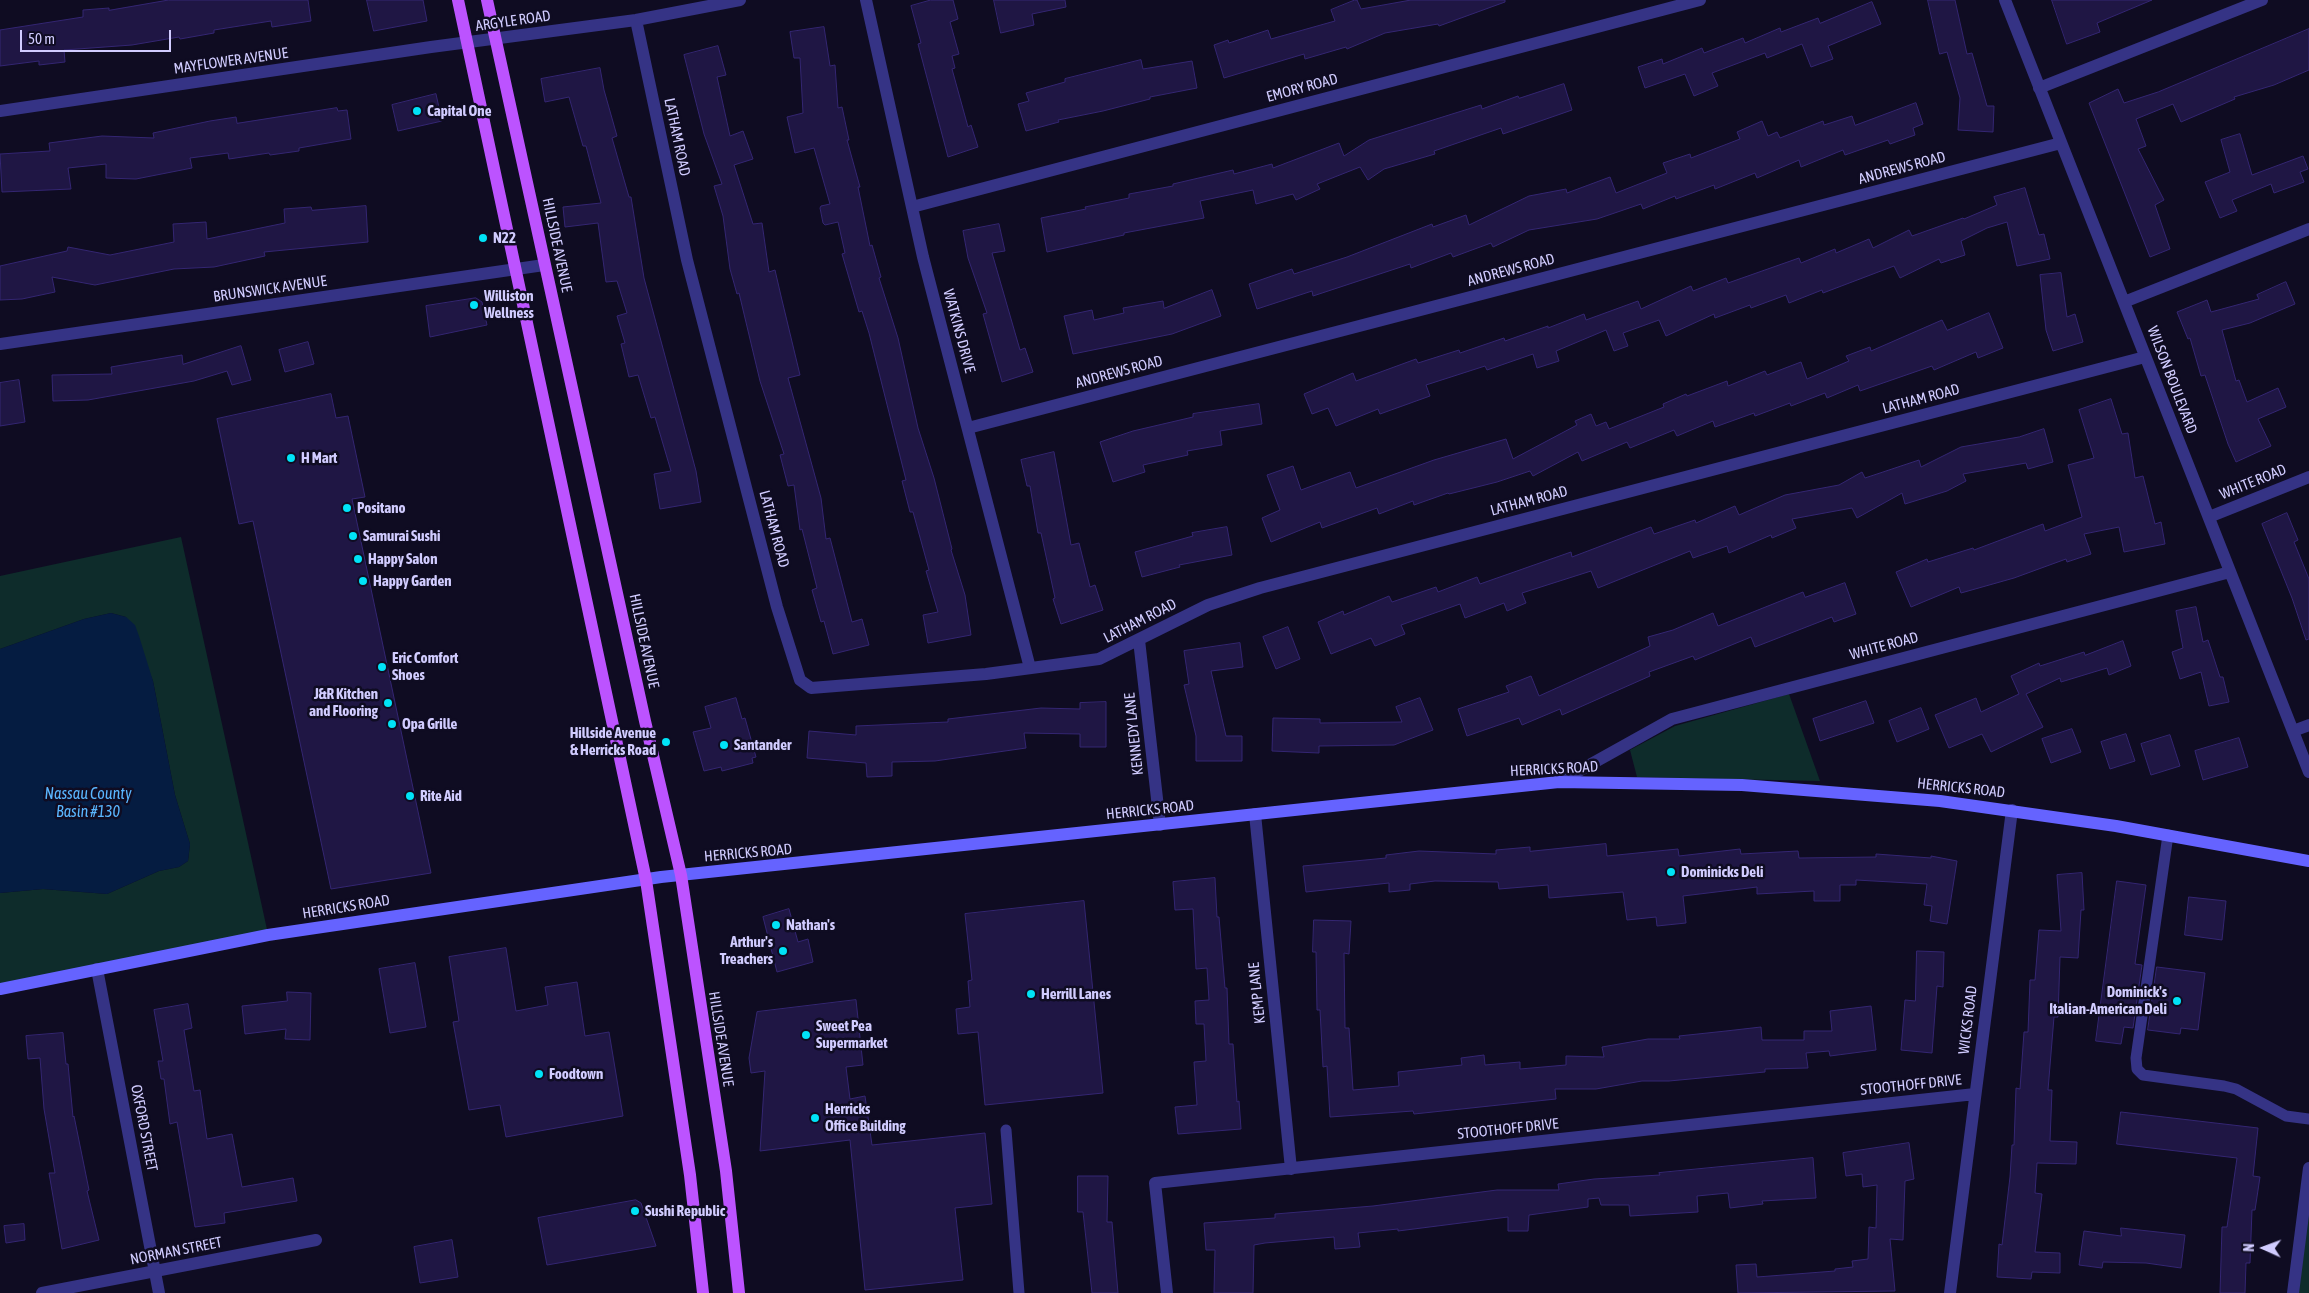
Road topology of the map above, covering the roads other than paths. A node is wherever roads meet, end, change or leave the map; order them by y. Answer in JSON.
{"nodes":[{"id":1,"x":458,"y":0,"type":"edge"},
{"id":2,"x":487,"y":0,"type":"edge"},
{"id":3,"x":740,"y":0,"type":"edge"},
{"id":4,"x":866,"y":0,"type":"edge"},
{"id":5,"x":1700,"y":0,"type":"edge"},
{"id":6,"x":2005,"y":0,"type":"edge"},
{"id":7,"x":2262,"y":0,"type":"edge"},
{"id":8,"x":636,"y":20,"type":"junction"},
{"id":9,"x":495,"y":40,"type":"junction"},
{"id":10,"x":466,"y":44,"type":"junction"},
{"id":11,"x":2040,"y":88,"type":"junction"},
{"id":12,"x":0,"y":111,"type":"edge"},
{"id":13,"x":2061,"y":143,"type":"junction"},
{"id":14,"x":912,"y":207,"type":"junction"},
{"id":15,"x":2309,"y":229,"type":"edge"},
{"id":16,"x":544,"y":265,"type":"junction"},
{"id":17,"x":515,"y":269,"type":"junction"},
{"id":18,"x":2124,"y":302,"type":"junction"},
{"id":19,"x":0,"y":344,"type":"edge"},
{"id":20,"x":2145,"y":357,"type":"junction"},
{"id":21,"x":968,"y":428,"type":"junction"},
{"id":22,"x":2309,"y":477,"type":"edge"},
{"id":23,"x":2208,"y":517,"type":"junction"},
{"id":24,"x":2230,"y":572,"type":"junction"},
{"id":25,"x":1139,"y":640,"type":"junction"},
{"id":26,"x":1030,"y":668,"type":"junction"},
{"id":27,"x":2309,"y":725,"type":"edge"},
{"id":28,"x":2293,"y":731,"type":"junction"},
{"id":29,"x":2309,"y":772,"type":"edge"},
{"id":30,"x":1558,"y":782,"type":"junction"},
{"id":31,"x":2012,"y":810,"type":"junction"},
{"id":32,"x":1254,"y":814,"type":"junction"},
{"id":33,"x":1160,"y":825,"type":"junction"},
{"id":34,"x":2168,"y":835,"type":"junction"},
{"id":35,"x":2309,"y":861,"type":"edge"},
{"id":36,"x":681,"y":875,"type":"junction"},
{"id":37,"x":646,"y":880,"type":"junction"},
{"id":38,"x":97,"y":969,"type":"junction"},
{"id":39,"x":0,"y":989,"type":"edge"},
{"id":40,"x":1975,"y":1094,"type":"junction"},
{"id":41,"x":2309,"y":1119,"type":"edge"},
{"id":42,"x":1006,"y":1130,"type":"dead end"},
{"id":43,"x":2309,"y":1168,"type":"edge"},
{"id":44,"x":1291,"y":1169,"type":"junction"},
{"id":45,"x":316,"y":1240,"type":"dead end"},
{"id":46,"x":155,"y":1271,"type":"junction"},
{"id":47,"x":42,"y":1293,"type":"edge"},
{"id":48,"x":159,"y":1293,"type":"edge"},
{"id":49,"x":704,"y":1293,"type":"edge"},
{"id":50,"x":739,"y":1293,"type":"edge"},
{"id":51,"x":1019,"y":1293,"type":"edge"},
{"id":52,"x":1167,"y":1293,"type":"edge"},
{"id":53,"x":1950,"y":1293,"type":"edge"},
{"id":54,"x":2293,"y":1293,"type":"edge"}],
"edges":[{"from":1,"to":10,"type":"main road"},
{"from":2,"to":9,"type":"main road","name":"HILLSIDE AVENUE"},
{"from":3,"to":8,"type":"street","name":"ARGYLE ROAD"},
{"from":4,"to":14,"type":"street","name":"WATKINS DRIVE"},
{"from":5,"to":14,"type":"street","name":"EMORY ROAD"},
{"from":6,"to":11,"type":"street","name":"WILSON BOULEVARD"},
{"from":7,"to":11,"type":"street"},
{"from":8,"to":9,"type":"street","name":"ARGYLE ROAD"},
{"from":8,"to":26,"type":"street","name":"LATHAM ROAD"},
{"from":9,"to":10,"type":"street","name":"ARGYLE ROAD"},
{"from":9,"to":16,"type":"main road","name":"HILLSIDE AVENUE"},
{"from":10,"to":12,"type":"street","name":"MAYFLOWER AVENUE"},
{"from":10,"to":17,"type":"main road"},
{"from":11,"to":13,"type":"street","name":"WILSON BOULEVARD"},
{"from":13,"to":18,"type":"street","name":"WILSON BOULEVARD"},
{"from":13,"to":21,"type":"street","name":"ANDREWS ROAD"},
{"from":14,"to":21,"type":"street","name":"WATKINS DRIVE"},
{"from":15,"to":18,"type":"street"},
{"from":16,"to":17,"type":"street","name":"BRUNSWICK AVENUE"},
{"from":16,"to":36,"type":"main road","name":"HILLSIDE AVENUE"},
{"from":17,"to":19,"type":"street","name":"BRUNSWICK AVENUE"},
{"from":17,"to":37,"type":"main road"},
{"from":18,"to":20,"type":"street","name":"WILSON BOULEVARD"},
{"from":20,"to":23,"type":"street","name":"WILSON BOULEVARD"},
{"from":20,"to":25,"type":"street","name":"LATHAM ROAD"},
{"from":21,"to":26,"type":"street","name":"WATKINS DRIVE"},
{"from":22,"to":23,"type":"street","name":"WHITE ROAD"},
{"from":23,"to":24,"type":"street","name":"WILSON BOULEVARD"},
{"from":24,"to":28,"type":"street","name":"WILSON BOULEVARD"},
{"from":24,"to":30,"type":"street","name":"WHITE ROAD"},
{"from":25,"to":26,"type":"street","name":"LATHAM ROAD"},
{"from":25,"to":33,"type":"street","name":"KENNEDY LANE"},
{"from":27,"to":28,"type":"street"},
{"from":28,"to":29,"type":"street","name":"WILSON BOULEVARD"},
{"from":30,"to":31,"type":"main road","name":"HERRICKS ROAD"},
{"from":30,"to":32,"type":"main road","name":"HERRICKS ROAD"},
{"from":31,"to":34,"type":"main road","name":"HERRICKS ROAD"},
{"from":31,"to":40,"type":"street","name":"WICKS ROAD"},
{"from":32,"to":33,"type":"main road","name":"HERRICKS ROAD"},
{"from":32,"to":44,"type":"street","name":"KEMP LANE"},
{"from":33,"to":36,"type":"main road","name":"HERRICKS ROAD"},
{"from":34,"to":35,"type":"main road","name":"HERRICKS ROAD"},
{"from":34,"to":41,"type":"lane"},
{"from":36,"to":37,"type":"main road","name":"HERRICKS ROAD"},
{"from":36,"to":50,"type":"main road","name":"HILLSIDE AVENUE"},
{"from":37,"to":38,"type":"main road","name":"HERRICKS ROAD"},
{"from":37,"to":49,"type":"main road"},
{"from":38,"to":39,"type":"main road","name":"HERRICKS ROAD"},
{"from":38,"to":46,"type":"street","name":"OXFORD STREET"},
{"from":40,"to":44,"type":"street","name":"STOOTHOFF DRIVE"},
{"from":40,"to":53,"type":"street","name":"WICKS ROAD"},
{"from":42,"to":51,"type":"lane"},
{"from":43,"to":54,"type":"street"},
{"from":44,"to":52,"type":"street","name":"STOOTHOFF DRIVE"},
{"from":45,"to":46,"type":"street","name":"NORMAN STREET"},
{"from":46,"to":47,"type":"street","name":"NORMAN STREET"},
{"from":46,"to":48,"type":"street","name":"OXFORD STREET"}]}
